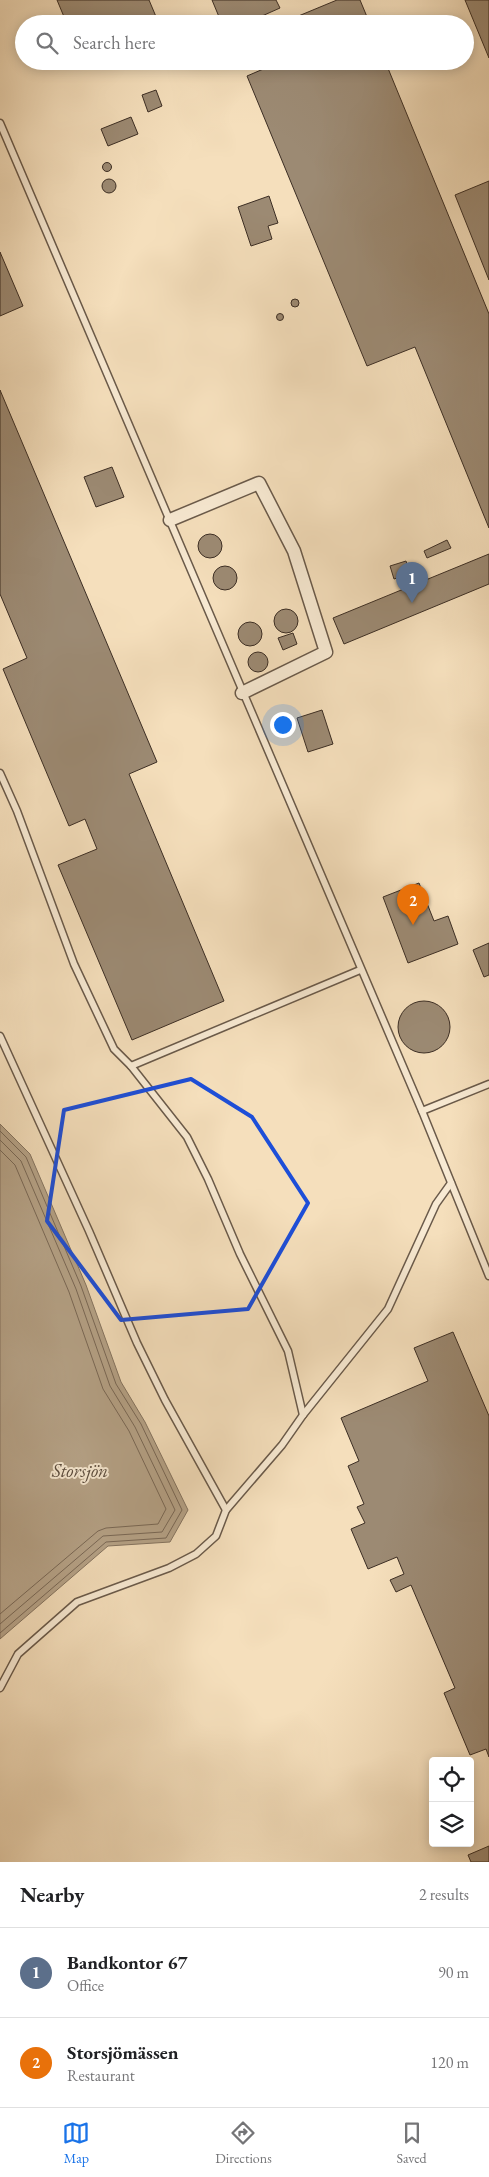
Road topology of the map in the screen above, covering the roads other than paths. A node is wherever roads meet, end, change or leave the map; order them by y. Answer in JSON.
{"nodes":[{"id":1,"x":0,"y":123,"type":"edge"},
{"id":2,"x":170,"y":520,"type":"junction"},
{"id":3,"x":242,"y":693,"type":"junction"},
{"id":4,"x":0,"y":773,"type":"edge"},
{"id":5,"x":360,"y":970,"type":"junction"},
{"id":6,"x":0,"y":1036,"type":"edge"},
{"id":7,"x":132,"y":1066,"type":"junction"},
{"id":8,"x":489,"y":1084,"type":"edge"},
{"id":9,"x":422,"y":1111,"type":"junction"},
{"id":10,"x":451,"y":1183,"type":"junction"},
{"id":11,"x":489,"y":1276,"type":"edge"},
{"id":12,"x":303,"y":1415,"type":"junction"},
{"id":13,"x":226,"y":1510,"type":"junction"},
{"id":14,"x":0,"y":1688,"type":"edge"}],
"edges":[{"from":1,"to":2,"type":"lane"},
{"from":2,"to":3,"type":"lane"},
{"from":2,"to":3,"type":"street"},
{"from":3,"to":5,"type":"lane"},
{"from":4,"to":7,"type":"lane"},
{"from":5,"to":7,"type":"lane"},
{"from":5,"to":9,"type":"lane"},
{"from":6,"to":13,"type":"lane"},
{"from":7,"to":12,"type":"lane"},
{"from":8,"to":9,"type":"lane"},
{"from":9,"to":10,"type":"lane"},
{"from":10,"to":11,"type":"lane"},
{"from":10,"to":12,"type":"lane"},
{"from":12,"to":13,"type":"lane"},
{"from":13,"to":14,"type":"lane"}]}
